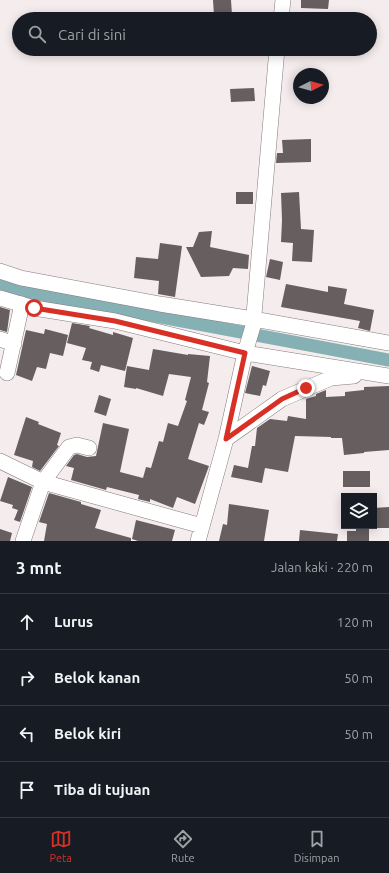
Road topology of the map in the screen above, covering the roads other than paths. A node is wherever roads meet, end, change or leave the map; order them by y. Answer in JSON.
{"nodes":[{"id":1,"x":282,"y":0,"type":"edge"},
{"id":2,"x":281,"y":12,"type":"edge"},
{"id":3,"x":276,"y":56,"type":"edge"},
{"id":4,"x":0,"y":271,"type":"edge"},
{"id":5,"x":0,"y":298,"type":"edge"},
{"id":6,"x":22,"y":304,"type":"junction"},
{"id":7,"x":253,"y":322,"type":"junction"},
{"id":8,"x":7,"y":342,"type":"edge"},
{"id":9,"x":389,"y":343,"type":"edge"},
{"id":10,"x":247,"y":349,"type":"junction"},
{"id":11,"x":7,"y":373,"type":"dead end"},
{"id":12,"x":372,"y":374,"type":"junction"},
{"id":13,"x":389,"y":376,"type":"edge"},
{"id":14,"x":226,"y":439,"type":"junction"},
{"id":15,"x":89,"y":448,"type":"dead end"},
{"id":16,"x":0,"y":461,"type":"edge"},
{"id":17,"x":43,"y":482,"type":"junction"},
{"id":18,"x":202,"y":526,"type":"junction"},
{"id":19,"x":23,"y":541,"type":"edge"},
{"id":20,"x":198,"y":541,"type":"edge"}],
"edges":[{"from":1,"to":2,"type":"street"},
{"from":3,"to":7,"type":"street"},
{"from":4,"to":7,"type":"street"},
{"from":5,"to":6,"type":"street"},
{"from":6,"to":8,"type":"street"},
{"from":6,"to":10,"type":"street"},
{"from":7,"to":9,"type":"street"},
{"from":7,"to":10,"type":"street"},
{"from":8,"to":11,"type":"street"},
{"from":10,"to":12,"type":"street"},
{"from":10,"to":14,"type":"street"},
{"from":12,"to":13,"type":"street"},
{"from":12,"to":14,"type":"street"},
{"from":14,"to":18,"type":"street"},
{"from":15,"to":17,"type":"street"},
{"from":16,"to":17,"type":"street"},
{"from":17,"to":18,"type":"street"},
{"from":17,"to":19,"type":"street"},
{"from":18,"to":20,"type":"street"}]}
